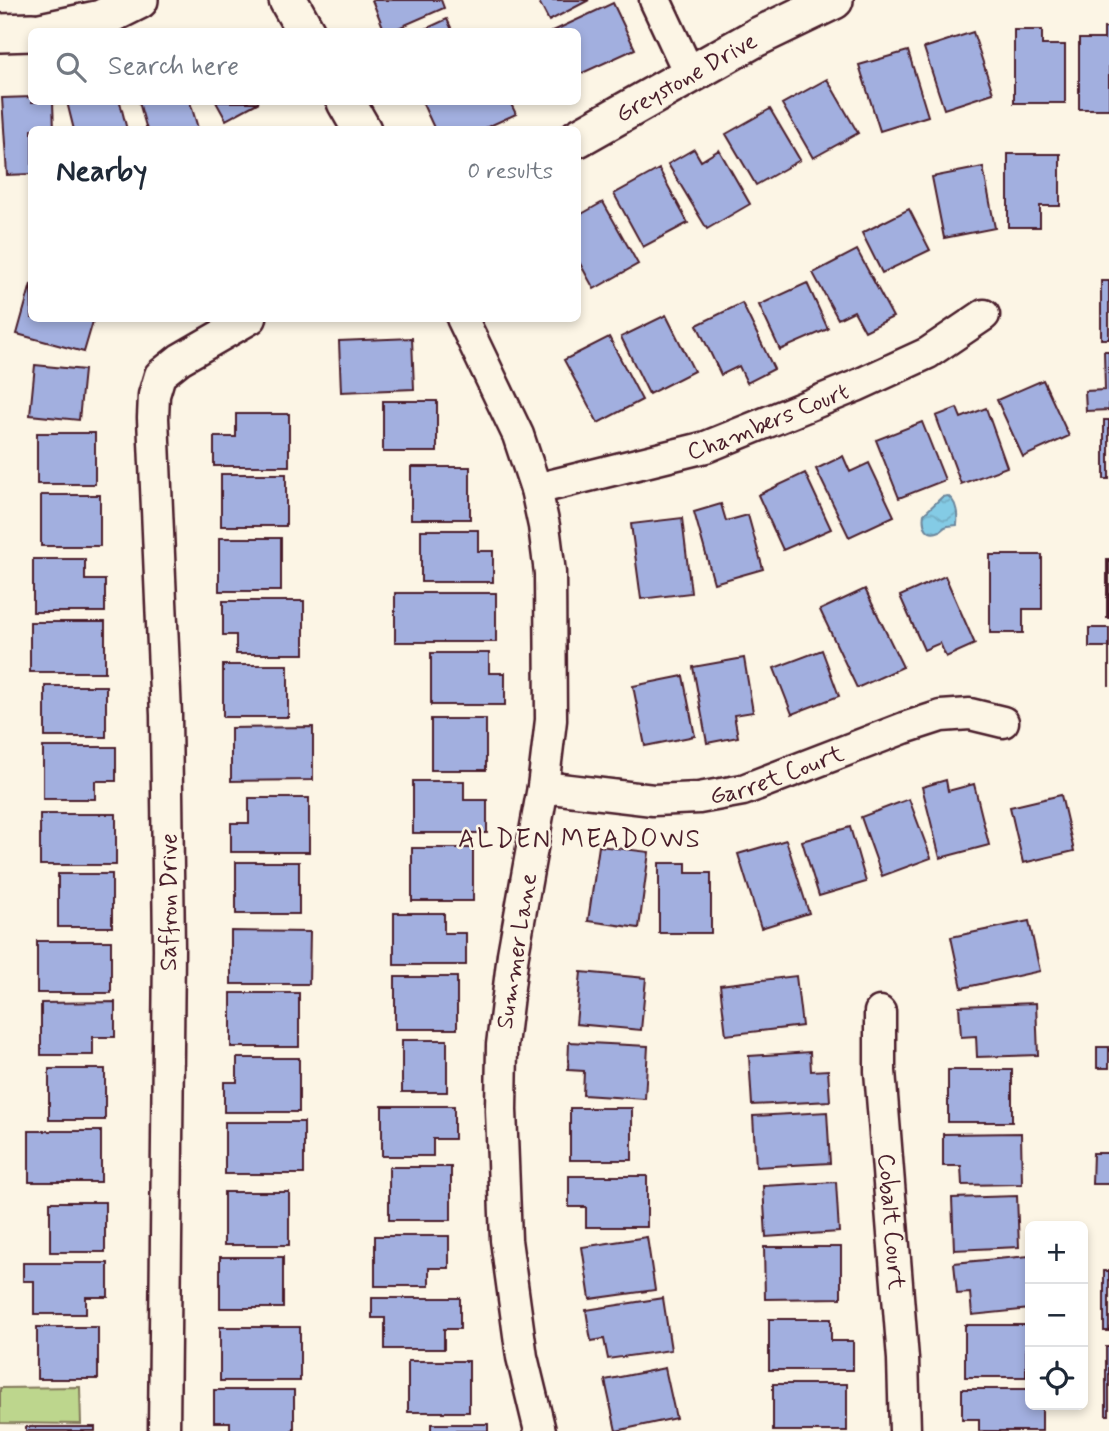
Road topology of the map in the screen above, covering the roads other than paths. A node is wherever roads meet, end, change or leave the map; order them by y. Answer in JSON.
{"nodes":[{"id":1,"x":138,"y":0,"type":"edge"},
{"id":2,"x":288,"y":0,"type":"edge"},
{"id":3,"x":655,"y":0,"type":"edge"},
{"id":4,"x":834,"y":0,"type":"edge"},
{"id":5,"x":59,"y":28,"type":"edge"},
{"id":6,"x":304,"y":28,"type":"edge"},
{"id":7,"x":28,"y":32,"type":"edge"},
{"id":8,"x":0,"y":33,"type":"edge"},
{"id":9,"x":690,"y":75,"type":"junction"},
{"id":10,"x":348,"y":105,"type":"edge"},
{"id":11,"x":360,"y":126,"type":"edge"},
{"id":12,"x":581,"y":136,"type":"edge"},
{"id":13,"x":984,"y":315,"type":"dead end"},
{"id":14,"x":244,"y":322,"type":"edge"},
{"id":15,"x":464,"y":322,"type":"edge"},
{"id":16,"x":536,"y":489,"type":"junction"},
{"id":17,"x":1003,"y":722,"type":"dead end"},
{"id":18,"x":544,"y":787,"type":"junction"},
{"id":19,"x":880,"y":1012,"type":"dead end"},
{"id":20,"x":164,"y":1431,"type":"edge"},
{"id":21,"x":540,"y":1431,"type":"edge"},
{"id":22,"x":905,"y":1431,"type":"edge"}],
"edges":[{"from":1,"to":5,"type":"street"},
{"from":2,"to":6,"type":"street"},
{"from":3,"to":9,"type":"street"},
{"from":4,"to":9,"type":"street","name":"Greystone Drive"},
{"from":7,"to":8,"type":"street"},
{"from":9,"to":12,"type":"street","name":"Greystone Drive"},
{"from":10,"to":11,"type":"street"},
{"from":13,"to":16,"type":"street","name":"Chambers Court"},
{"from":14,"to":20,"type":"street","name":"Saffron Drive"},
{"from":15,"to":16,"type":"street","name":"Summer Lane"},
{"from":16,"to":18,"type":"street","name":"Summer Lane"},
{"from":17,"to":18,"type":"street","name":"Garret Court"},
{"from":18,"to":21,"type":"street","name":"Summer Lane"},
{"from":19,"to":22,"type":"street","name":"Cobalt Court"}]}
